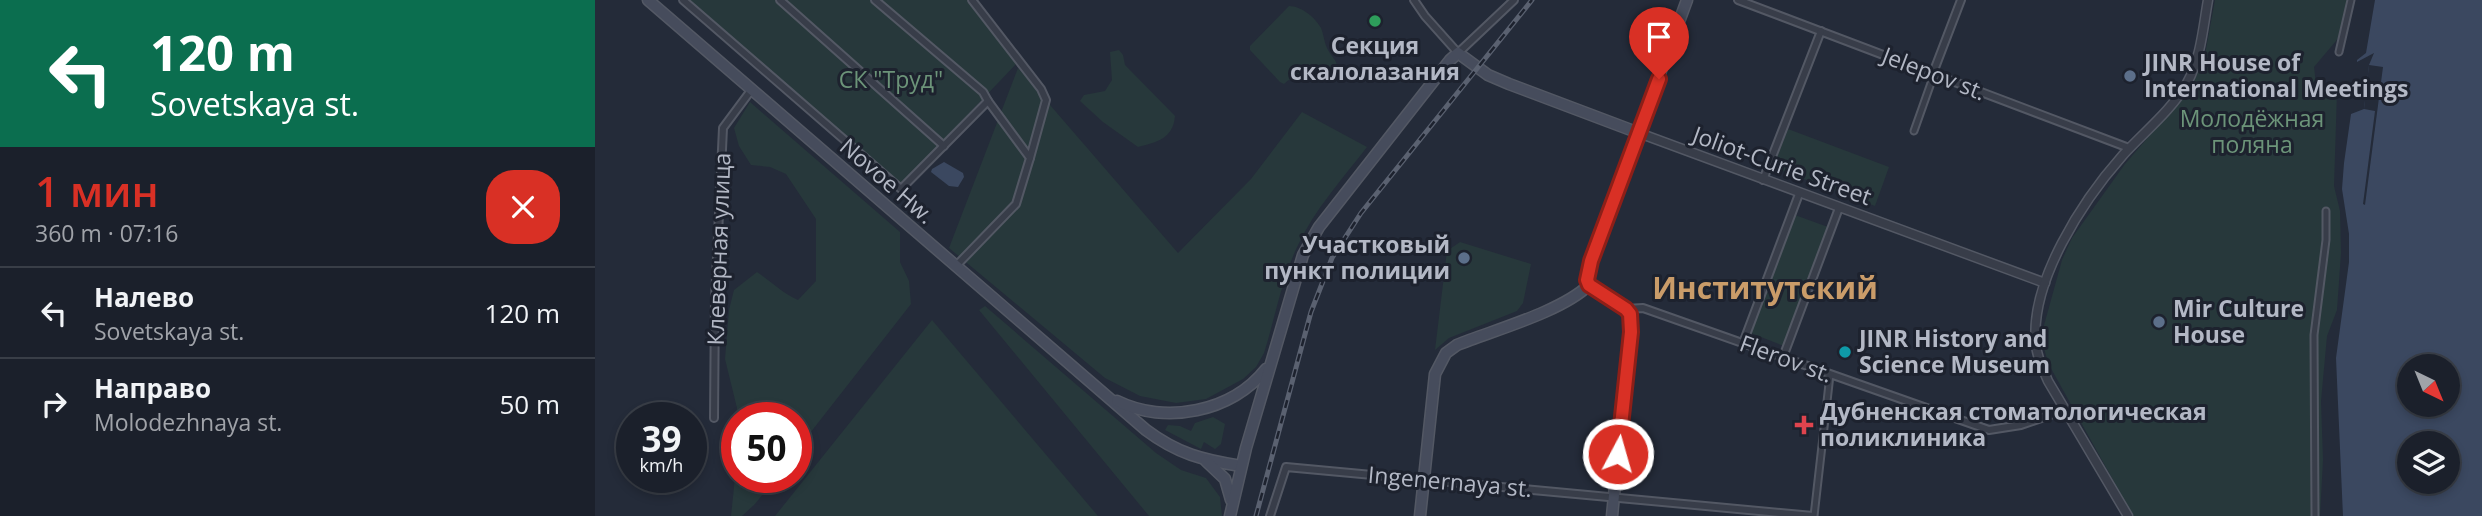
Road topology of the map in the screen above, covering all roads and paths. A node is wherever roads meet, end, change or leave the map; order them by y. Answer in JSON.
{"nodes":[{"id":1,"x":647,"y":0,"type":"edge"},
{"id":2,"x":683,"y":0,"type":"edge"},
{"id":3,"x":781,"y":0,"type":"edge"},
{"id":4,"x":875,"y":0,"type":"edge"},
{"id":5,"x":972,"y":0,"type":"edge"},
{"id":6,"x":1414,"y":0,"type":"edge"},
{"id":7,"x":1514,"y":0,"type":"edge"},
{"id":8,"x":1687,"y":0,"type":"edge"},
{"id":9,"x":1738,"y":0,"type":"edge"},
{"id":10,"x":1961,"y":0,"type":"edge"},
{"id":11,"x":2208,"y":0,"type":"edge"},
{"id":12,"x":2351,"y":0,"type":"edge"},
{"id":13,"x":1821,"y":31,"type":"junction"},
{"id":14,"x":2339,"y":52,"type":"dead end"},
{"id":15,"x":1458,"y":53,"type":"junction"},
{"id":16,"x":1933,"y":73,"type":"junction"},
{"id":17,"x":752,"y":89,"type":"junction"},
{"id":18,"x":988,"y":101,"type":"junction"},
{"id":19,"x":1914,"y":131,"type":"dead end"},
{"id":20,"x":1639,"y":133,"type":"junction"},
{"id":21,"x":944,"y":146,"type":"junction"},
{"id":22,"x":2129,"y":148,"type":"junction"},
{"id":23,"x":1030,"y":158,"type":"junction"},
{"id":24,"x":1763,"y":180,"type":"junction"},
{"id":25,"x":1799,"y":194,"type":"junction"},
{"id":26,"x":1839,"y":208,"type":"junction"},
{"id":27,"x":2326,"y":211,"type":"dead end"},
{"id":28,"x":956,"y":266,"type":"junction"},
{"id":29,"x":2045,"y":283,"type":"junction"},
{"id":30,"x":1589,"y":285,"type":"junction"},
{"id":31,"x":1626,"y":309,"type":"junction"},
{"id":32,"x":1743,"y":343,"type":"junction"},
{"id":33,"x":1783,"y":357,"type":"junction"},
{"id":34,"x":1270,"y":363,"type":"junction"},
{"id":35,"x":1830,"y":375,"type":"junction"},
{"id":36,"x":1101,"y":392,"type":"junction"},
{"id":37,"x":1238,"y":393,"type":"junction"},
{"id":38,"x":1260,"y":400,"type":"junction"},
{"id":39,"x":2065,"y":410,"type":"junction"},
{"id":40,"x":1154,"y":412,"type":"junction"},
{"id":41,"x":714,"y":418,"type":"dead end"},
{"id":42,"x":1146,"y":430,"type":"junction"},
{"id":43,"x":1205,"y":461,"type":"junction"},
{"id":44,"x":1241,"y":466,"type":"junction"},
{"id":45,"x":1423,"y":481,"type":"junction"},
{"id":46,"x":1614,"y":497,"type":"junction"},
{"id":47,"x":1231,"y":511,"type":"edge"},
{"id":48,"x":1270,"y":516,"type":"edge"},
{"id":49,"x":1420,"y":516,"type":"edge"},
{"id":50,"x":1612,"y":516,"type":"edge"},
{"id":51,"x":1814,"y":516,"type":"edge"},
{"id":52,"x":2128,"y":516,"type":"edge"},
{"id":53,"x":2315,"y":516,"type":"edge"}],
"edges":[{"from":1,"to":17,"type":"main road","name":"Novoe Hw."},
{"from":2,"to":21,"type":"street"},
{"from":3,"to":21,"type":"street"},
{"from":4,"to":18,"type":"street"},
{"from":5,"to":23,"type":"street"},
{"from":6,"to":15,"type":"street","name":"Joliot-Curie Street"},
{"from":7,"to":15,"type":"street"},
{"from":8,"to":20,"type":"main road"},
{"from":9,"to":13,"type":"street","name":"Jelepov st."},
{"from":10,"to":16,"type":"street"},
{"from":11,"to":22,"type":"street"},
{"from":12,"to":14,"type":"street"},
{"from":13,"to":16,"type":"street","name":"Jelepov st."},
{"from":13,"to":24,"type":"street"},
{"from":15,"to":20,"type":"main road","name":"Joliot-Curie Street"},
{"from":15,"to":34,"type":"main road","name":"Novoe Hw."},
{"from":16,"to":19,"type":"street"},
{"from":16,"to":22,"type":"street","name":"Jelepov st."},
{"from":17,"to":28,"type":"main road","name":"Novoe Hw."},
{"from":17,"to":41,"type":"street","name":"Клеверная улица"},
{"from":18,"to":21,"type":"street"},
{"from":18,"to":23,"type":"street"},
{"from":20,"to":24,"type":"street","name":"Joliot-Curie Street"},
{"from":20,"to":30,"type":"main road"},
{"from":22,"to":29,"type":"street"},
{"from":23,"to":28,"type":"street"},
{"from":24,"to":25,"type":"street","name":"Joliot-Curie Street"},
{"from":25,"to":26,"type":"street","name":"Joliot-Curie Street"},
{"from":25,"to":32,"type":"street"},
{"from":26,"to":29,"type":"street","name":"Joliot-Curie Street"},
{"from":26,"to":33,"type":"street"},
{"from":27,"to":53,"type":"street"},
{"from":28,"to":36,"type":"main road","name":"Novoe Hw."},
{"from":29,"to":39,"type":"street"},
{"from":30,"to":31,"type":"main road"},
{"from":30,"to":45,"type":"main road"},
{"from":31,"to":32,"type":"street","name":"Flerov st."},
{"from":31,"to":46,"type":"main road"},
{"from":32,"to":33,"type":"street","name":"Flerov st."},
{"from":33,"to":35,"type":"street","name":"Flerov st."},
{"from":34,"to":37,"type":"main road","name":"Novoe Hw."},
{"from":34,"to":38,"type":"main road"},
{"from":35,"to":39,"type":"street","name":"Flerov st."},
{"from":35,"to":51,"type":"street"},
{"from":36,"to":40,"type":"main road","name":"Novoe Hw."},
{"from":36,"to":42,"type":"main road","name":"Novoe Hw."},
{"from":37,"to":38,"type":"main road"},
{"from":37,"to":40,"type":"main road","name":"Novoe Hw."},
{"from":38,"to":44,"type":"main road"},
{"from":39,"to":52,"type":"street"},
{"from":40,"to":42,"type":"main road"},
{"from":42,"to":43,"type":"main road","name":"Novoe Hw."},
{"from":43,"to":44,"type":"main road","name":"Novoe Hw."},
{"from":43,"to":47,"type":"main road","name":"Novoe Hw."},
{"from":44,"to":47,"type":"main road"},
{"from":45,"to":46,"type":"street","name":"Ingenernaya st."},
{"from":45,"to":48,"type":"street","name":"Ingenernaya st."},
{"from":45,"to":49,"type":"main road"},
{"from":46,"to":50,"type":"main road"},
{"from":46,"to":51,"type":"street","name":"Ingenernaya st."}]}
